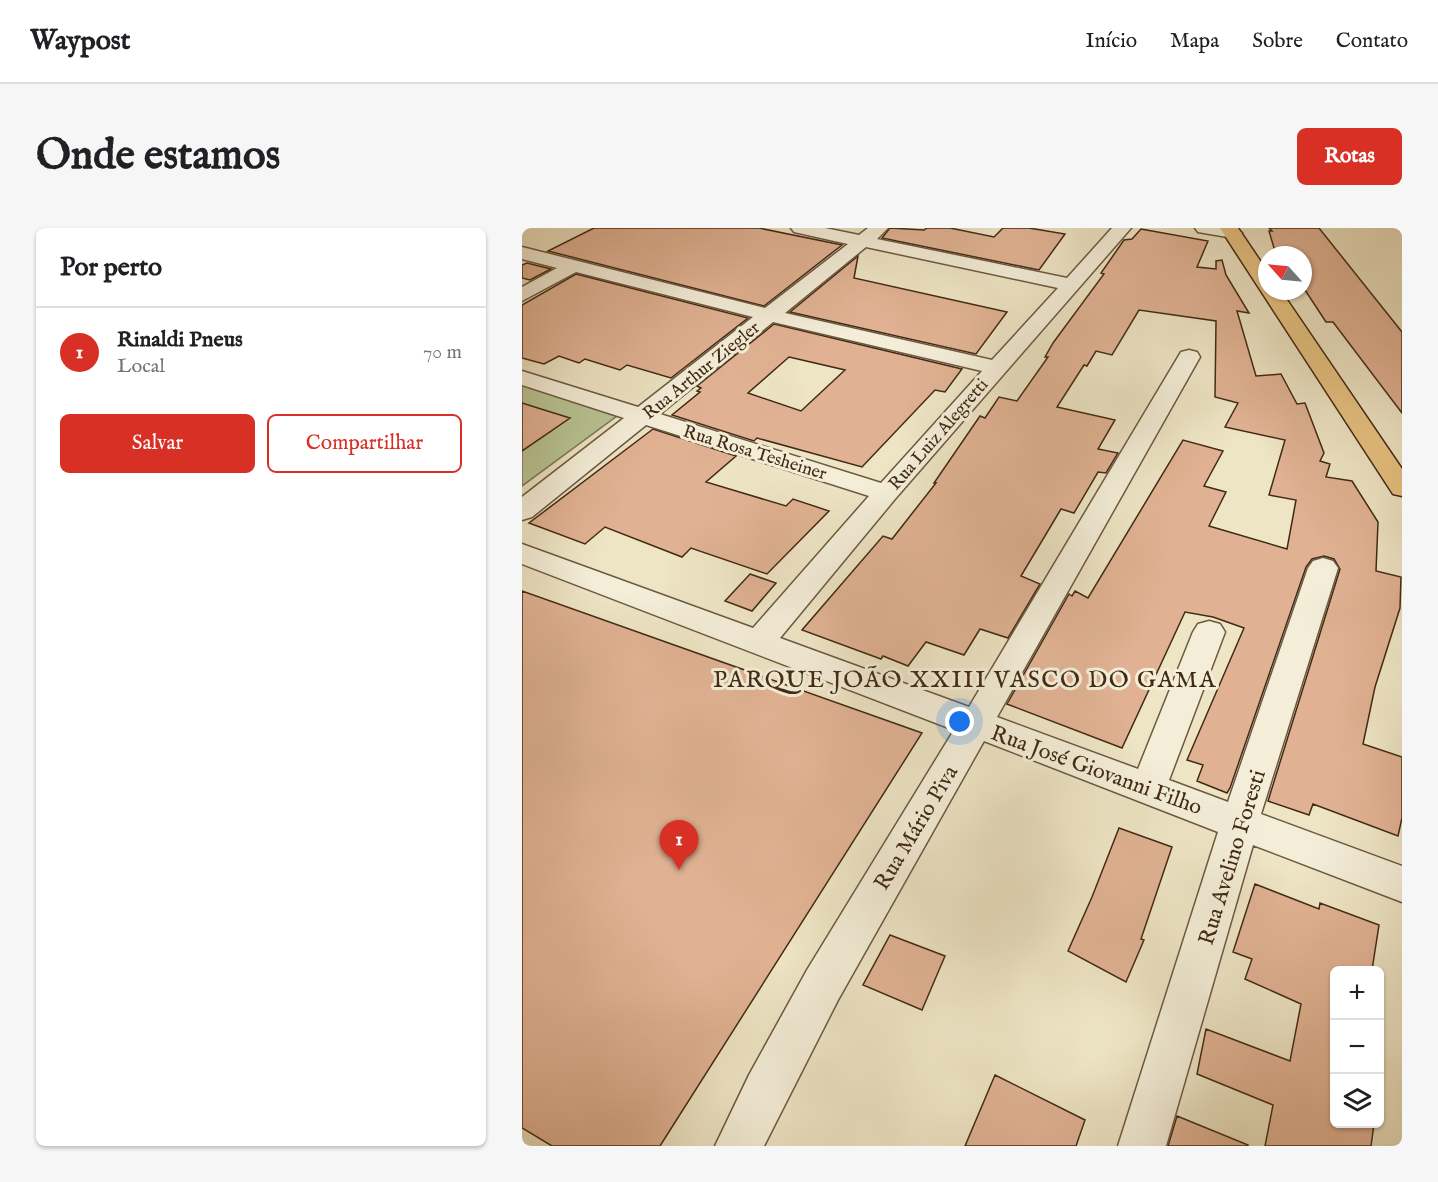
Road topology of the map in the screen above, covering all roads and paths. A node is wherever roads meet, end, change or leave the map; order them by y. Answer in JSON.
{"nodes":[{"id":1,"x":800,"y":228,"type":"edge"},
{"id":2,"x":879,"y":228,"type":"edge"},
{"id":3,"x":1122,"y":228,"type":"edge"},
{"id":4,"x":1204,"y":228,"type":"edge"},
{"id":5,"x":1231,"y":231,"type":"edge"},
{"id":6,"x":862,"y":241,"type":"junction"},
{"id":7,"x":522,"y":253,"type":"edge"},
{"id":8,"x":573,"y":266,"type":"junction"},
{"id":9,"x":1258,"y":272,"type":"edge"},
{"id":10,"x":1070,"y":285,"type":"junction"},
{"id":11,"x":522,"y":294,"type":"edge"},
{"id":12,"x":1277,"y":300,"type":"edge"},
{"id":13,"x":769,"y":315,"type":"junction"},
{"id":14,"x":1189,"y":357,"type":"dead end"},
{"id":15,"x":996,"y":368,"type":"junction"},
{"id":16,"x":522,"y":378,"type":"edge"},
{"id":17,"x":643,"y":416,"type":"junction"},
{"id":18,"x":1402,"y":488,"type":"edge"},
{"id":19,"x":886,"y":493,"type":"junction"},
{"id":20,"x":522,"y":511,"type":"edge"},
{"id":21,"x":522,"y":553,"type":"edge"},
{"id":22,"x":1323,"y":568,"type":"dead end"},
{"id":23,"x":1209,"y":632,"type":"dead end"},
{"id":24,"x":758,"y":643,"type":"junction"},
{"id":25,"x":976,"y":724,"type":"junction"},
{"id":26,"x":1148,"y":789,"type":"junction"},
{"id":27,"x":1240,"y":823,"type":"junction"},
{"id":28,"x":1402,"y":884,"type":"edge"},
{"id":29,"x":739,"y":1146,"type":"edge"},
{"id":30,"x":1142,"y":1146,"type":"edge"}],
"edges":[{"from":1,"to":6,"type":"street"},
{"from":2,"to":6,"type":"street","name":"Rua Arthur Ziegler"},
{"from":3,"to":10,"type":"street","name":"Rua Luiz Alegretti"},
{"from":4,"to":5,"type":"street"},
{"from":5,"to":9,"type":"main road"},
{"from":6,"to":10,"type":"street"},
{"from":6,"to":13,"type":"street","name":"Rua Arthur Ziegler"},
{"from":7,"to":8,"type":"street"},
{"from":8,"to":11,"type":"street"},
{"from":8,"to":13,"type":"street"},
{"from":10,"to":15,"type":"street","name":"Rua Luiz Alegretti"},
{"from":12,"to":18,"type":"main road"},
{"from":13,"to":15,"type":"street"},
{"from":13,"to":17,"type":"street","name":"Rua Arthur Ziegler"},
{"from":14,"to":25,"type":"street","name":"Rua Mário Piva"},
{"from":15,"to":19,"type":"street","name":"Rua Luiz Alegretti"},
{"from":16,"to":17,"type":"street","name":"Rua Rosa Tesheiner"},
{"from":17,"to":19,"type":"street","name":"Rua Rosa Tesheiner"},
{"from":17,"to":20,"type":"street","name":"Rua Arthur Ziegler"},
{"from":19,"to":24,"type":"street","name":"Rua Luiz Alegretti"},
{"from":21,"to":24,"type":"street","name":"Rua José Giovanni Filho"},
{"from":22,"to":27,"type":"street","name":"Rua Avelino Foresti"},
{"from":23,"to":26,"type":"street"},
{"from":24,"to":25,"type":"street","name":"Rua José Giovanni Filho"},
{"from":25,"to":26,"type":"street","name":"Rua José Giovanni Filho"},
{"from":25,"to":29,"type":"street","name":"Rua Mário Piva"},
{"from":26,"to":27,"type":"street","name":"Rua José Giovanni Filho"},
{"from":27,"to":28,"type":"street","name":"Rua José Giovanni Filho"},
{"from":27,"to":30,"type":"street","name":"Rua Avelino Foresti"}]}
